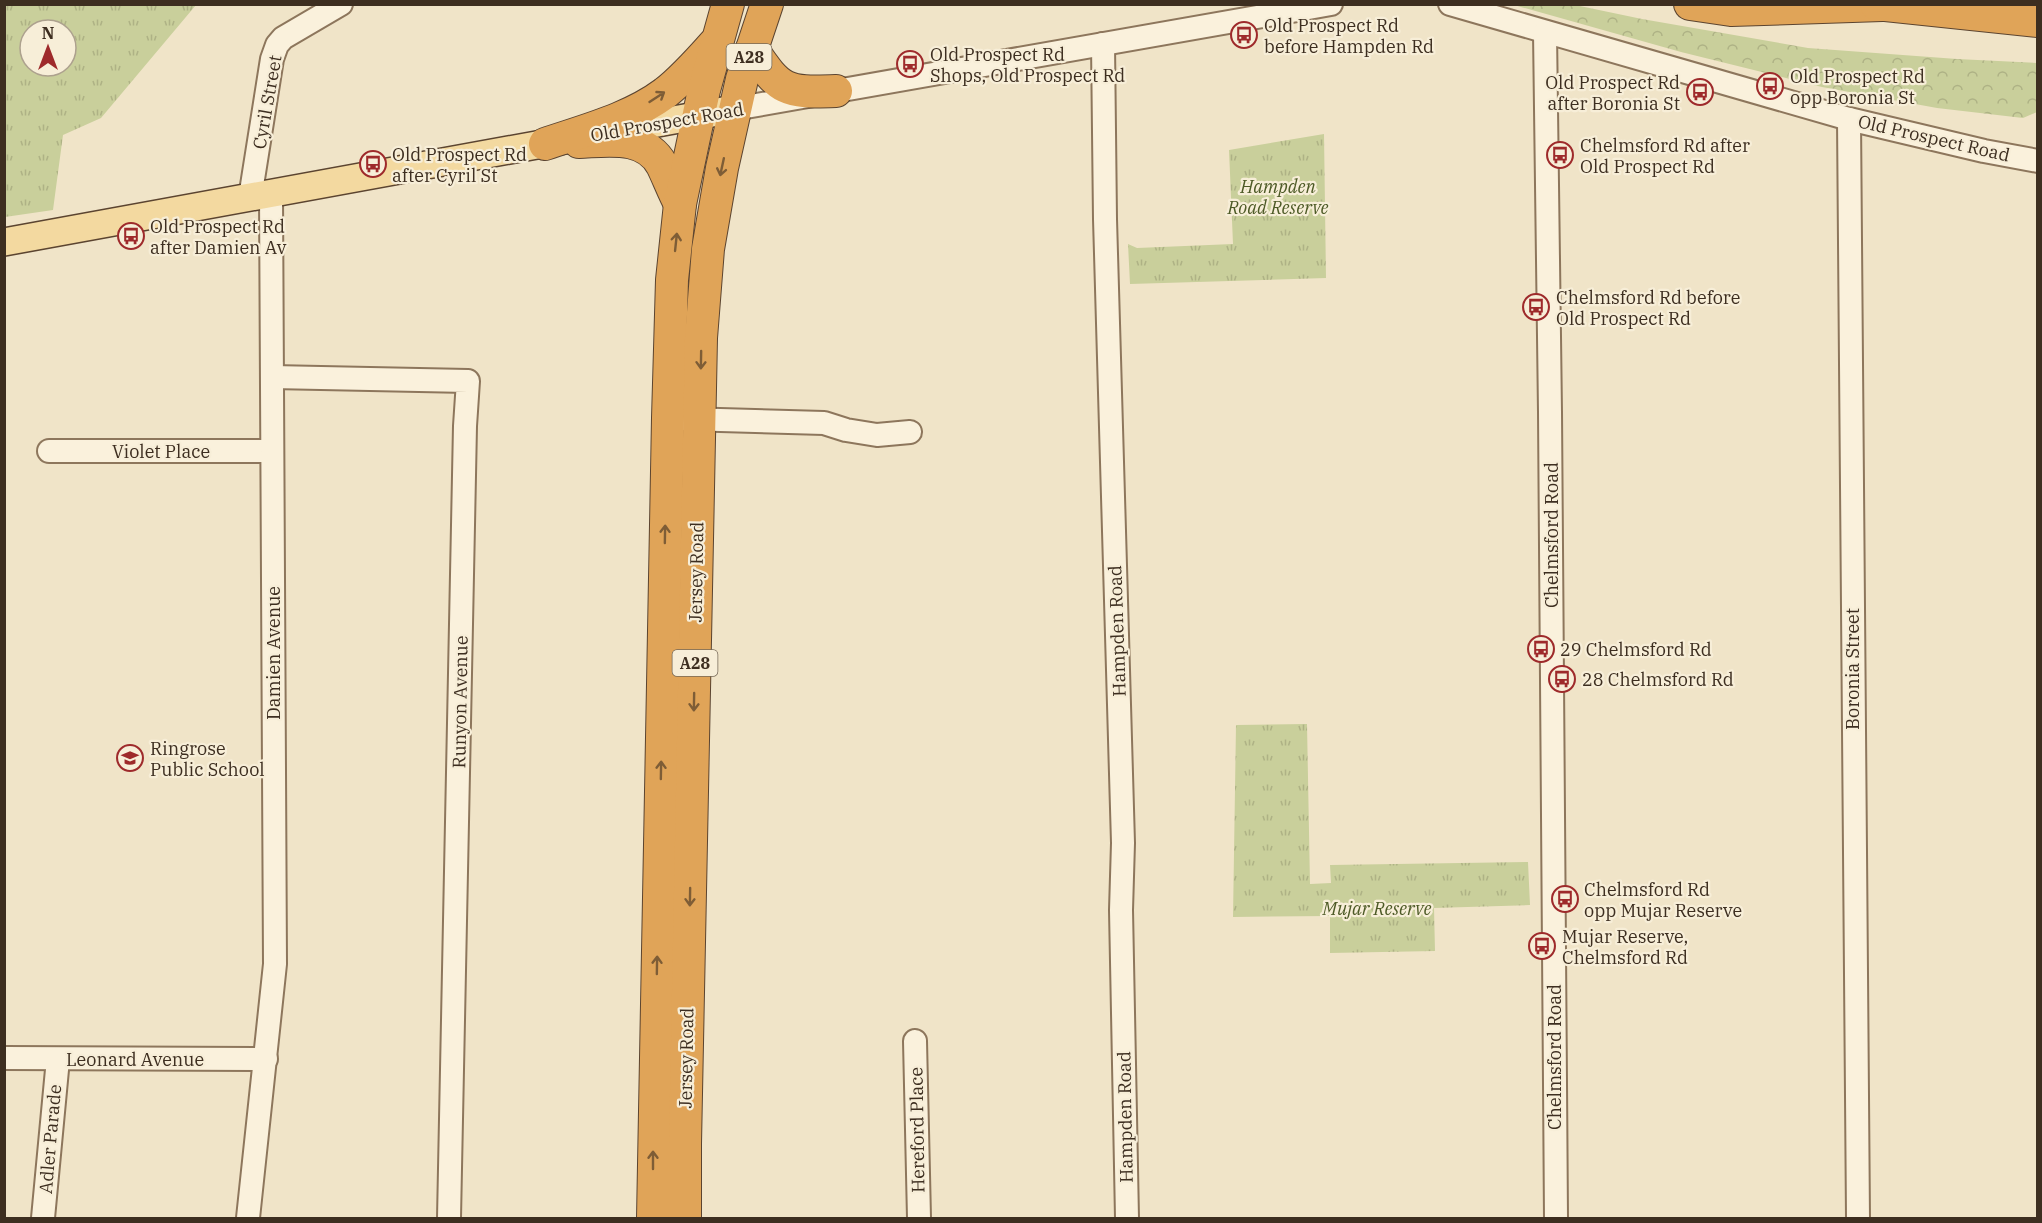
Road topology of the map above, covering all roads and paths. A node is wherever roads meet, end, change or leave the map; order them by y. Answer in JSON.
{"nodes":[{"id":1,"x":340,"y":4,"type":"edge"},
{"id":2,"x":728,"y":4,"type":"edge"},
{"id":3,"x":767,"y":4,"type":"edge"},
{"id":4,"x":1331,"y":4,"type":"edge"},
{"id":5,"x":1450,"y":4,"type":"edge"},
{"id":6,"x":1690,"y":4,"type":"edge"},
{"id":7,"x":1879,"y":5,"type":"edge"},
{"id":8,"x":2037,"y":21,"type":"edge"},
{"id":9,"x":1545,"y":32,"type":"junction"},
{"id":10,"x":716,"y":42,"type":"junction"},
{"id":11,"x":1102,"y":44,"type":"junction"},
{"id":12,"x":752,"y":49,"type":"junction"},
{"id":13,"x":836,"y":91,"type":"junction"},
{"id":14,"x":734,"y":110,"type":"junction"},
{"id":15,"x":698,"y":116,"type":"junction"},
{"id":16,"x":1849,"y":119,"type":"junction"},
{"id":17,"x":545,"y":144,"type":"junction"},
{"id":18,"x":2037,"y":160,"type":"edge"},
{"id":19,"x":260,"y":196,"type":"junction"},
{"id":20,"x":680,"y":204,"type":"junction"},
{"id":21,"x":4,"y":242,"type":"edge"},
{"id":22,"x":272,"y":377,"type":"junction"},
{"id":23,"x":668,"y":418,"type":"junction"},
{"id":24,"x":699,"y":419,"type":"junction"},
{"id":25,"x":910,"y":432,"type":"dead end"},
{"id":26,"x":272,"y":451,"type":"junction"},
{"id":27,"x":49,"y":452,"type":"dead end"},
{"id":28,"x":915,"y":1041,"type":"dead end"},
{"id":29,"x":4,"y":1058,"type":"edge"},
{"id":30,"x":58,"y":1059,"type":"junction"},
{"id":31,"x":266,"y":1059,"type":"junction"},
{"id":32,"x":43,"y":1218,"type":"edge"},
{"id":33,"x":248,"y":1218,"type":"edge"},
{"id":34,"x":449,"y":1218,"type":"edge"},
{"id":35,"x":653,"y":1218,"type":"edge"},
{"id":36,"x":685,"y":1218,"type":"edge"},
{"id":37,"x":920,"y":1218,"type":"edge"},
{"id":38,"x":1127,"y":1218,"type":"edge"},
{"id":39,"x":1556,"y":1218,"type":"edge"},
{"id":40,"x":1858,"y":1218,"type":"edge"}],
"edges":[{"from":1,"to":19,"type":"street","name":"Cyril Street"},
{"from":2,"to":10,"type":"highway","name":"Jersey Road","number":"A28"},
{"from":3,"to":12,"type":"highway","name":"Jersey Road","number":"A28"},
{"from":4,"to":11,"type":"street","name":"Old Prospect Road"},
{"from":5,"to":9,"type":"street","name":"Old Prospect Road"},
{"from":6,"to":7,"type":"highway"},
{"from":7,"to":8,"type":"highway"},
{"from":9,"to":16,"type":"street","name":"Old Prospect Road"},
{"from":9,"to":39,"type":"street","name":"Chelmsford Road"},
{"from":10,"to":15,"type":"highway","name":"Jersey Road","number":"A28"},
{"from":17,"to":10,"type":"highway","one_way":true},
{"from":11,"to":13,"type":"street","name":"Old Prospect Road"},
{"from":11,"to":38,"type":"street","name":"Hampden Road"},
{"from":12,"to":13,"type":"highway"},
{"from":12,"to":14,"type":"highway","name":"Jersey Road","number":"A28"},
{"from":13,"to":14,"type":"street","name":"Old Prospect Road"},
{"from":14,"to":15,"type":"main road","name":"Old Prospect Road"},
{"from":14,"to":24,"type":"highway","name":"Jersey Road","number":"A28","one_way":true},
{"from":15,"to":17,"type":"main road","name":"Old Prospect Road"},
{"from":15,"to":20,"type":"highway","name":"Jersey Road","number":"A28"},
{"from":16,"to":18,"type":"street","name":"Old Prospect Road"},
{"from":16,"to":40,"type":"street","name":"Boronia Street"},
{"from":17,"to":19,"type":"main road","name":"Old Prospect Road"},
{"from":17,"to":20,"type":"highway"},
{"from":19,"to":21,"type":"main road","name":"Old Prospect Road"},
{"from":19,"to":22,"type":"street","name":"Damien Avenue"},
{"from":23,"to":20,"type":"highway","name":"Jersey Road","number":"A28","one_way":true},
{"from":22,"to":26,"type":"street","name":"Damien Avenue"},
{"from":22,"to":34,"type":"street","name":"Runyon Avenue"},
{"from":23,"to":24,"type":"street"},
{"from":35,"to":23,"type":"highway","name":"Jersey Road","number":"A28","one_way":true},
{"from":24,"to":25,"type":"street"},
{"from":24,"to":36,"type":"highway","name":"Jersey Road","number":"A28","one_way":true},
{"from":26,"to":27,"type":"street","name":"Violet Place"},
{"from":26,"to":31,"type":"street","name":"Damien Avenue"},
{"from":28,"to":37,"type":"street","name":"Hereford Place"},
{"from":29,"to":30,"type":"street","name":"Leonard Avenue"},
{"from":30,"to":31,"type":"street","name":"Leonard Avenue"},
{"from":30,"to":32,"type":"street","name":"Adler Parade"},
{"from":31,"to":33,"type":"street","name":"Damien Avenue"}]}
